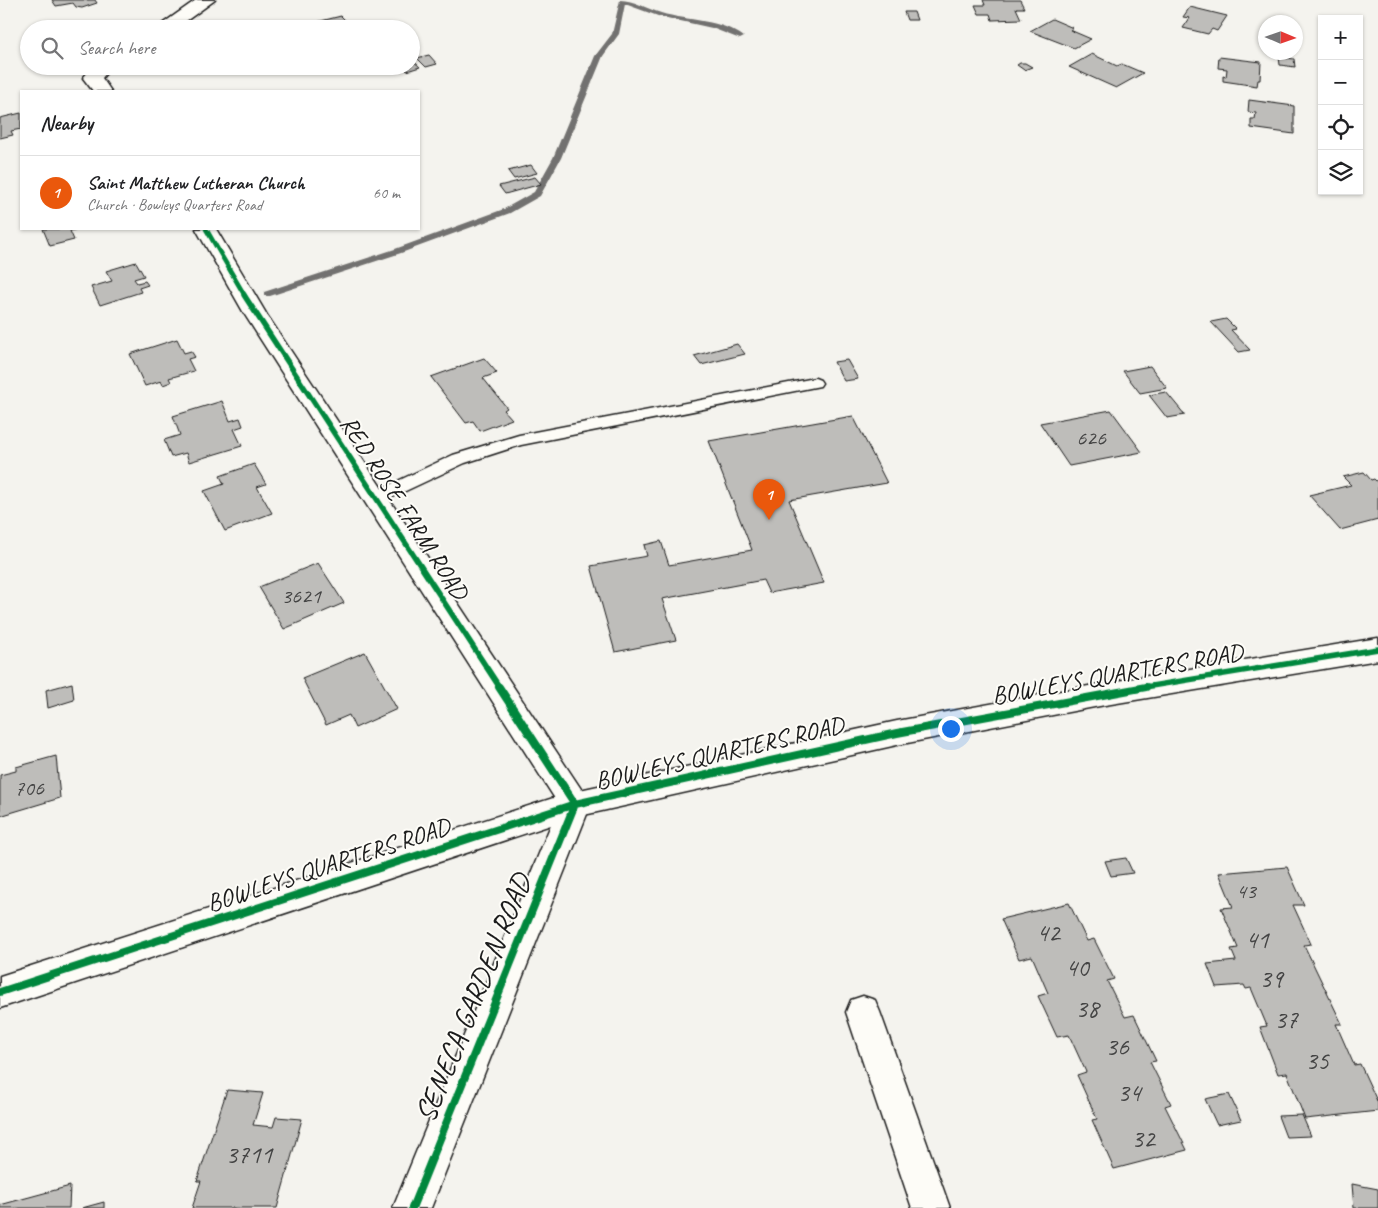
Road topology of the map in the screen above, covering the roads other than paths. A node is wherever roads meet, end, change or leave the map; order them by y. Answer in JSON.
{"nodes":[{"id":1,"x":207,"y":0,"type":"edge"},
{"id":2,"x":177,"y":20,"type":"edge"},
{"id":3,"x":95,"y":75,"type":"edge"},
{"id":4,"x":101,"y":90,"type":"edge"},
{"id":5,"x":207,"y":230,"type":"edge"},
{"id":6,"x":815,"y":383,"type":"dead end"},
{"id":7,"x":376,"y":498,"type":"junction"},
{"id":8,"x":1378,"y":649,"type":"edge"},
{"id":9,"x":575,"y":804,"type":"junction"},
{"id":10,"x":0,"y":992,"type":"edge"},
{"id":11,"x":863,"y":1012,"type":"dead end"},
{"id":12,"x":412,"y":1208,"type":"edge"},
{"id":13,"x":931,"y":1208,"type":"edge"}],
"edges":[{"from":1,"to":2,"type":"street"},
{"from":3,"to":4,"type":"street"},
{"from":5,"to":7,"type":"street","name":"RED ROSE FARM ROAD"},
{"from":6,"to":7,"type":"lane"},
{"from":7,"to":9,"type":"street","name":"RED ROSE FARM ROAD"},
{"from":8,"to":9,"type":"street","name":"BOWLEYS QUARTERS ROAD"},
{"from":9,"to":10,"type":"street","name":"BOWLEYS QUARTERS ROAD"},
{"from":9,"to":12,"type":"street","name":"SENECA GARDEN ROAD"},
{"from":11,"to":13,"type":"street"}]}
